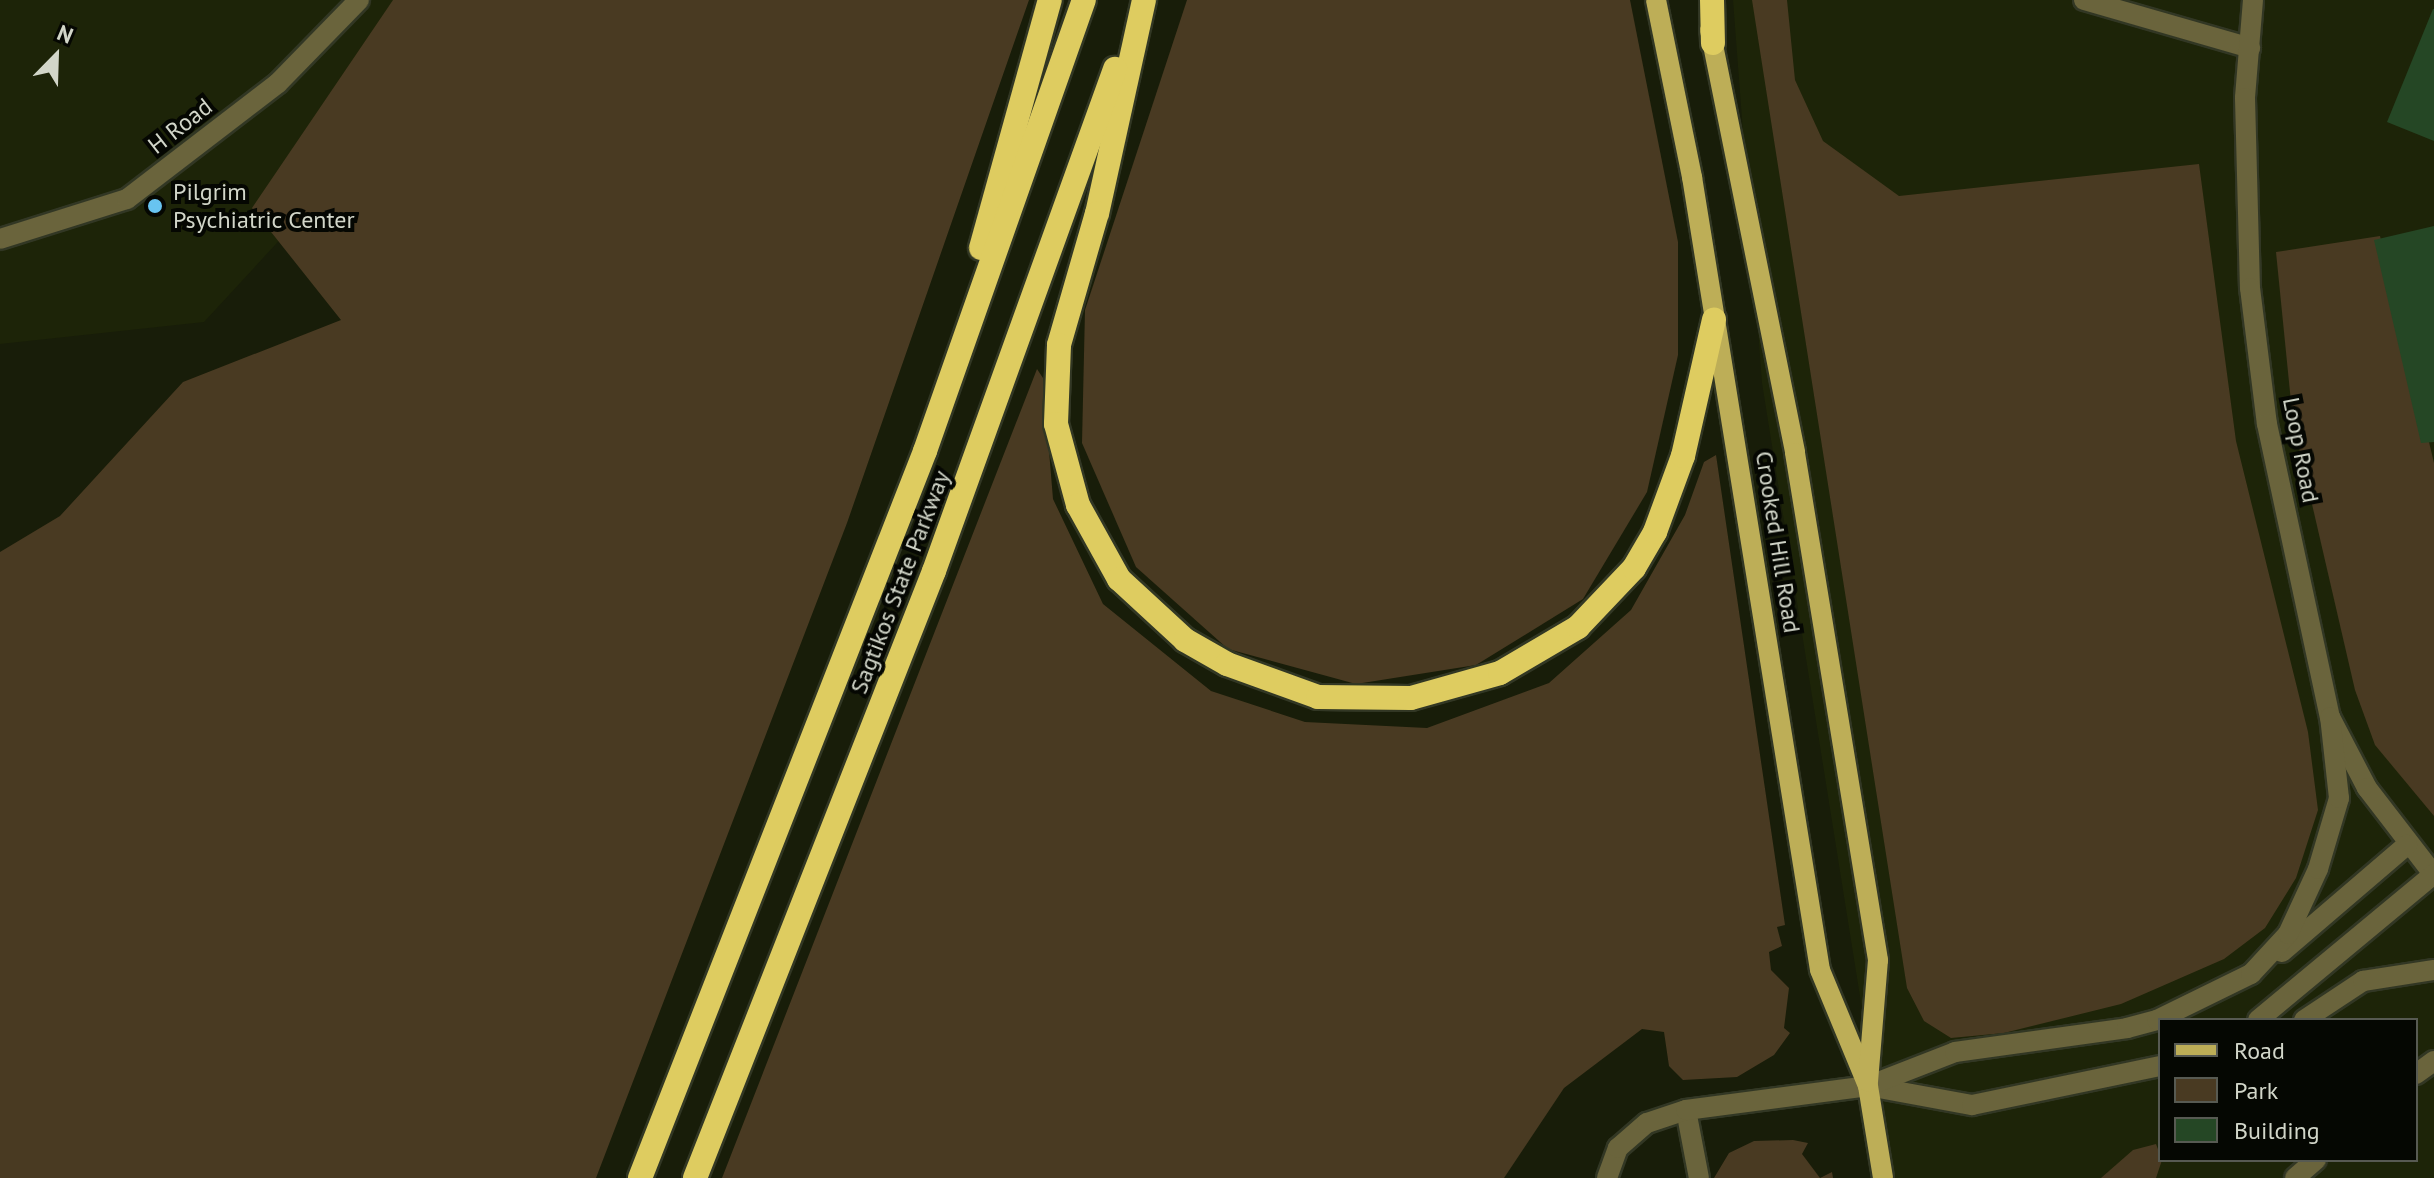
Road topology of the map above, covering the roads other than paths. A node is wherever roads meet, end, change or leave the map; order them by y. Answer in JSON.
{"nodes":[{"id":1,"x":359,"y":0,"type":"edge"},
{"id":2,"x":1050,"y":0,"type":"edge"},
{"id":3,"x":1084,"y":0,"type":"edge"},
{"id":4,"x":1142,"y":0,"type":"edge"},
{"id":5,"x":1656,"y":0,"type":"edge"},
{"id":6,"x":1704,"y":0,"type":"edge"},
{"id":7,"x":1712,"y":0,"type":"edge"},
{"id":8,"x":2084,"y":0,"type":"edge"},
{"id":9,"x":2253,"y":0,"type":"edge"},
{"id":10,"x":1713,"y":43,"type":"junction"},
{"id":11,"x":2250,"y":48,"type":"junction"},
{"id":12,"x":0,"y":239,"type":"edge"},
{"id":13,"x":1714,"y":319,"type":"junction"},
{"id":14,"x":925,"y":451,"type":"junction"},
{"id":15,"x":2330,"y":717,"type":"junction"},
{"id":16,"x":2407,"y":845,"type":"junction"},
{"id":17,"x":2434,"y":874,"type":"edge"},
{"id":18,"x":2434,"y":970,"type":"edge"},
{"id":19,"x":2251,"y":974,"type":"junction"},
{"id":20,"x":2161,"y":1018,"type":"edge"},
{"id":21,"x":2260,"y":1018,"type":"edge"},
{"id":22,"x":2307,"y":1018,"type":"edge"},
{"id":23,"x":2158,"y":1020,"type":"edge"},
{"id":24,"x":2158,"y":1066,"type":"edge"},
{"id":25,"x":1868,"y":1086,"type":"junction"},
{"id":26,"x":1686,"y":1110,"type":"junction"},
{"id":27,"x":2314,"y":1162,"type":"edge"},
{"id":28,"x":640,"y":1178,"type":"edge"},
{"id":29,"x":695,"y":1178,"type":"edge"},
{"id":30,"x":1607,"y":1178,"type":"edge"},
{"id":31,"x":1699,"y":1178,"type":"edge"},
{"id":32,"x":1883,"y":1178,"type":"edge"},
{"id":33,"x":2295,"y":1178,"type":"edge"}],
"edges":[{"from":1,"to":12,"type":"street","name":"H Road"},
{"from":2,"to":14,"type":"highway"},
{"from":3,"to":14,"type":"highway","name":"Sagtikos State Parkway"},
{"from":4,"to":13,"type":"highway"},
{"from":4,"to":29,"type":"highway","name":"Sagtikos State Parkway"},
{"from":5,"to":13,"type":"main road","name":"Crooked Hill Road"},
{"from":6,"to":10,"type":"main road","name":"Crooked Hill Road"},
{"from":7,"to":10,"type":"highway"},
{"from":8,"to":11,"type":"street"},
{"from":9,"to":11,"type":"street","name":"Loop Road"},
{"from":10,"to":25,"type":"main road","name":"Crooked Hill Road"},
{"from":11,"to":15,"type":"street","name":"Loop Road"},
{"from":13,"to":25,"type":"main road","name":"Crooked Hill Road"},
{"from":14,"to":28,"type":"highway","name":"Sagtikos State Parkway"},
{"from":15,"to":16,"type":"street","name":"Loop Road"},
{"from":15,"to":19,"type":"street"},
{"from":16,"to":17,"type":"street","name":"Loop Road"},
{"from":16,"to":19,"type":"street"},
{"from":17,"to":21,"type":"street"},
{"from":18,"to":22,"type":"street"},
{"from":19,"to":20,"type":"street"},
{"from":23,"to":25,"type":"street"},
{"from":24,"to":25,"type":"street"},
{"from":25,"to":26,"type":"street"},
{"from":25,"to":32,"type":"main road","name":"Crooked Hill Road"},
{"from":26,"to":30,"type":"street"},
{"from":26,"to":31,"type":"street"},
{"from":27,"to":33,"type":"street"}]}
